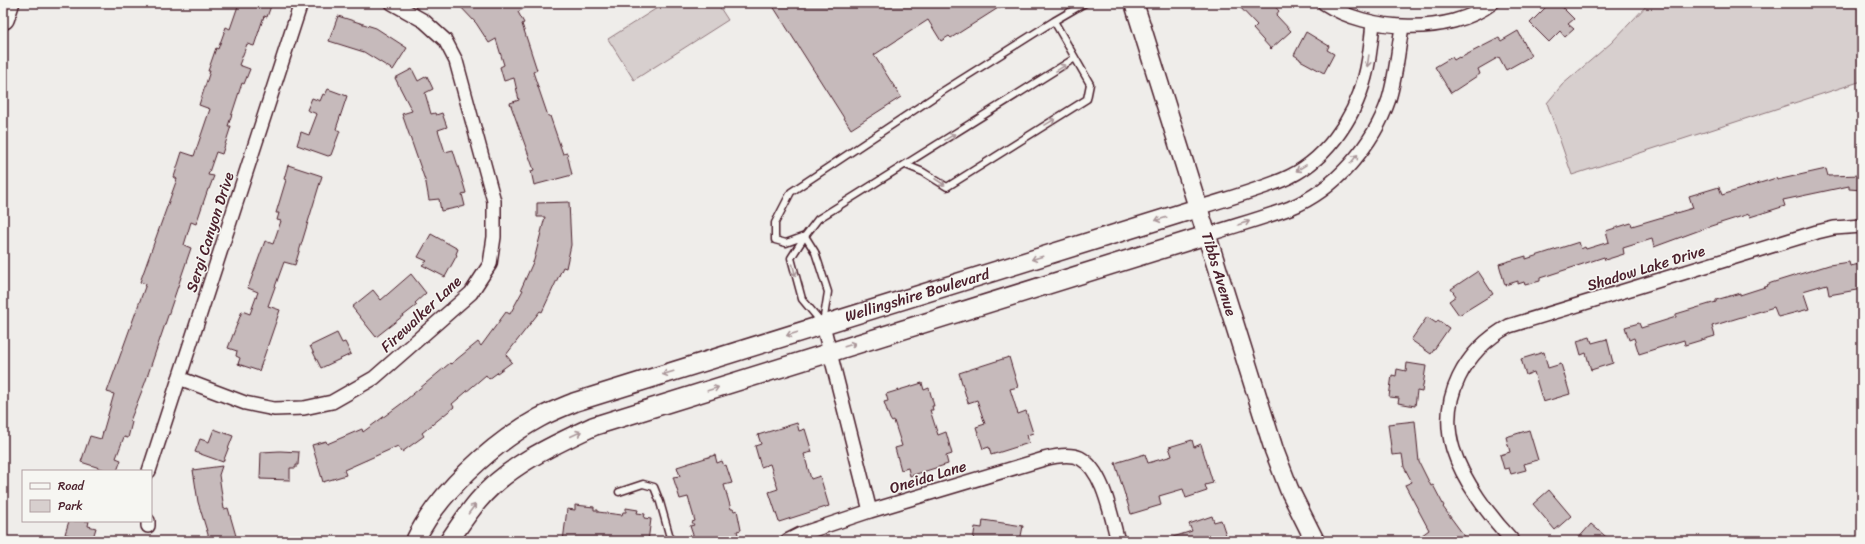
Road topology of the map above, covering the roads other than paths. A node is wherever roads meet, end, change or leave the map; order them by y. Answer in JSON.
{"nodes":[{"id":1,"x":8,"y":3,"type":"edge"},
{"id":2,"x":301,"y":3,"type":"edge"},
{"id":3,"x":392,"y":3,"type":"edge"},
{"id":4,"x":1085,"y":3,"type":"edge"},
{"id":5,"x":1134,"y":3,"type":"edge"},
{"id":6,"x":1324,"y":3,"type":"edge"},
{"id":7,"x":1492,"y":3,"type":"edge"},
{"id":8,"x":3,"y":18,"type":"edge"},
{"id":9,"x":1054,"y":21,"type":"junction"},
{"id":10,"x":1373,"y":23,"type":"junction"},
{"id":11,"x":1402,"y":27,"type":"junction"},
{"id":12,"x":1075,"y":58,"type":"junction"},
{"id":13,"x":906,"y":165,"type":"junction"},
{"id":14,"x":1198,"y":208,"type":"junction"},
{"id":15,"x":1862,"y":226,"type":"edge"},
{"id":16,"x":1206,"y":235,"type":"junction"},
{"id":17,"x":805,"y":236,"type":"junction"},
{"id":18,"x":823,"y":324,"type":"junction"},
{"id":19,"x":829,"y":352,"type":"junction"},
{"id":20,"x":179,"y":378,"type":"junction"},
{"id":21,"x":149,"y":470,"type":"edge"},
{"id":22,"x":618,"y":492,"type":"dead end"},
{"id":23,"x":870,"y":511,"type":"junction"},
{"id":24,"x":415,"y":541,"type":"edge"},
{"id":25,"x":449,"y":541,"type":"edge"},
{"id":26,"x":671,"y":541,"type":"edge"},
{"id":27,"x":787,"y":541,"type":"edge"},
{"id":28,"x":1118,"y":541,"type":"edge"},
{"id":29,"x":1315,"y":541,"type":"edge"},
{"id":30,"x":1513,"y":541,"type":"edge"}],
"edges":[{"from":1,"to":8,"type":"highway"},
{"from":2,"to":20,"type":"street","name":"Sergi Canyon Drive"},
{"from":3,"to":20,"type":"street","name":"Firewalker Lane"},
{"from":4,"to":9,"type":"lane"},
{"from":5,"to":14,"type":"street","name":"Tibbs Avenue"},
{"from":6,"to":10,"type":"street"},
{"from":7,"to":11,"type":"street"},
{"from":9,"to":12,"type":"lane"},
{"from":9,"to":17,"type":"lane"},
{"from":10,"to":11,"type":"street"},
{"from":10,"to":14,"type":"street","name":"Wellingshire Boulevard","one_way":true},
{"from":16,"to":11,"type":"street","name":"Wellingshire Boulevard","one_way":true},
{"from":13,"to":12,"type":"lane","one_way":true},
{"from":13,"to":12,"type":"lane","one_way":true},
{"from":13,"to":17,"type":"lane"},
{"from":14,"to":16,"type":"street","name":"Tibbs Avenue"},
{"from":14,"to":18,"type":"street","name":"Wellingshire Boulevard","one_way":true},
{"from":15,"to":30,"type":"street","name":"Shadow Lake Drive"},
{"from":19,"to":16,"type":"street","name":"Wellingshire Boulevard","one_way":true},
{"from":16,"to":29,"type":"street","name":"Tibbs Avenue"},
{"from":17,"to":18,"type":"lane"},
{"from":17,"to":18,"type":"lane","one_way":true},
{"from":18,"to":19,"type":"street"},
{"from":18,"to":24,"type":"street","name":"Wellingshire Boulevard","one_way":true},
{"from":19,"to":23,"type":"street"},
{"from":25,"to":19,"type":"street","name":"Wellingshire Boulevard","one_way":true},
{"from":20,"to":21,"type":"street","name":"Sergi Canyon Drive"},
{"from":22,"to":26,"type":"lane"},
{"from":23,"to":27,"type":"street","name":"Oneida Lane"},
{"from":23,"to":28,"type":"street","name":"Oneida Lane"}]}
